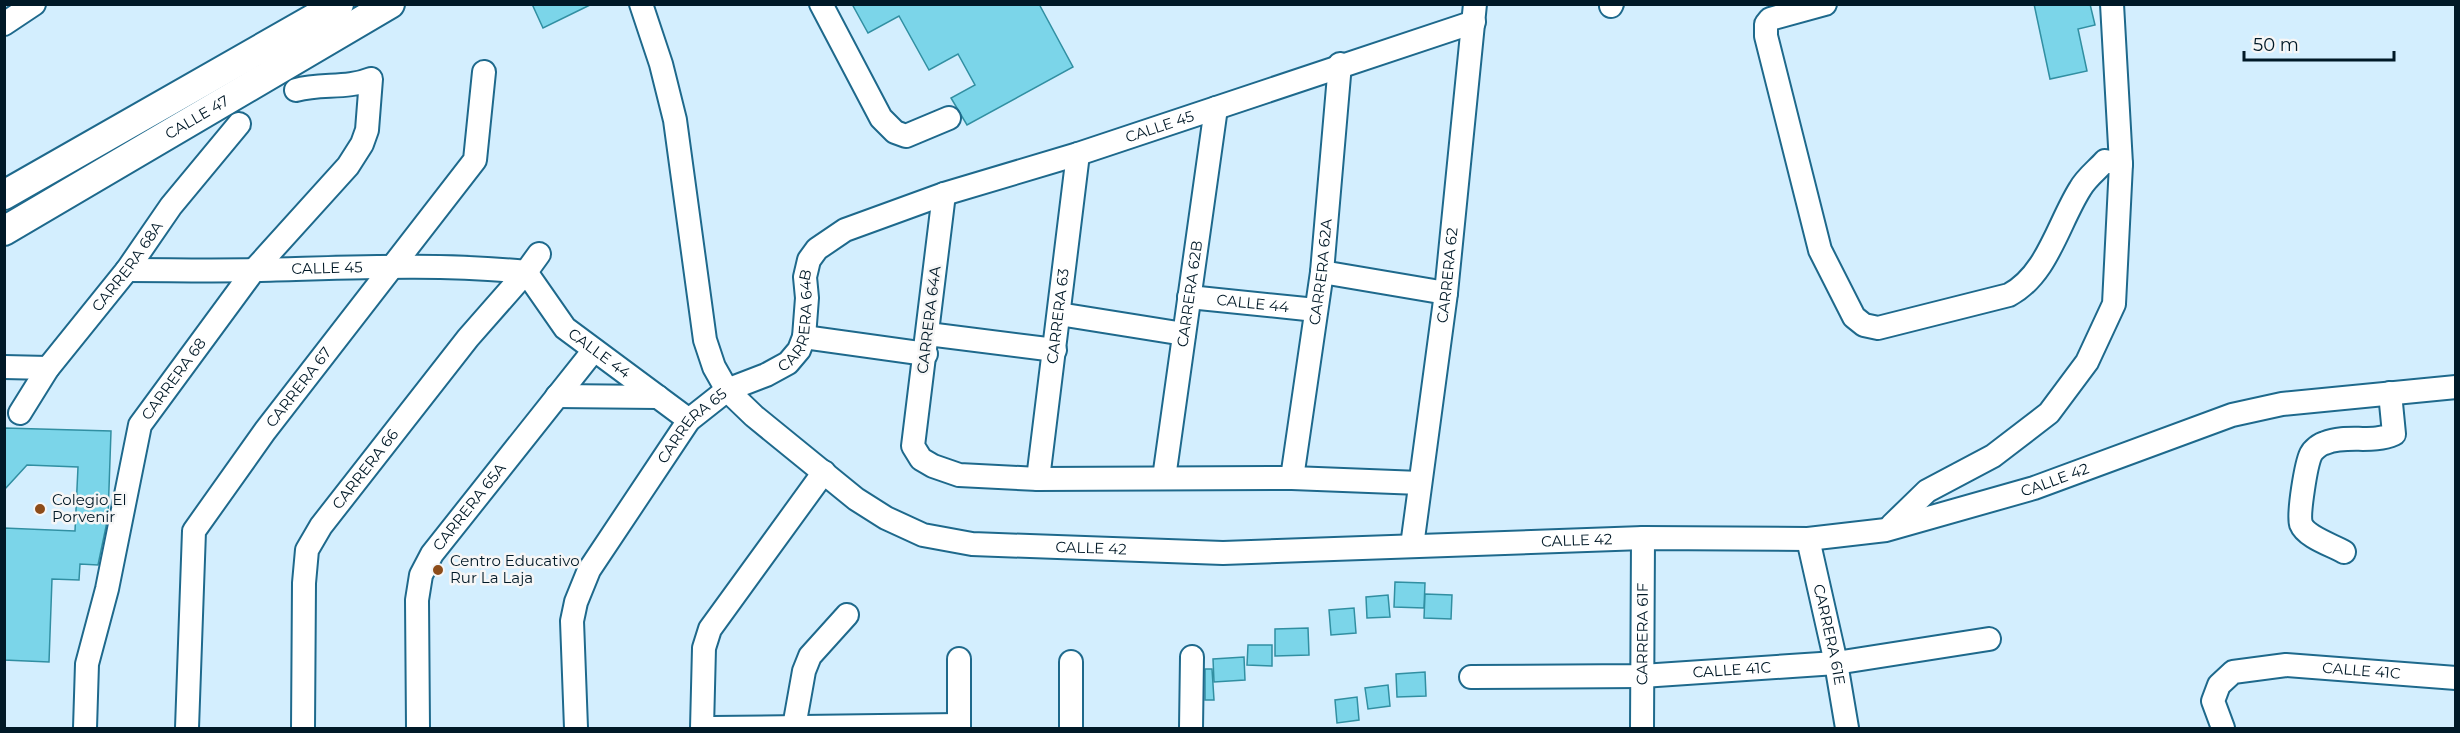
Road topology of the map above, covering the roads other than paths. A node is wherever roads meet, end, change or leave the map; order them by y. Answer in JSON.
{"nodes":[{"id":1,"x":34,"y":4,"type":"edge"},
{"id":2,"x":339,"y":4,"type":"edge"},
{"id":3,"x":390,"y":4,"type":"edge"},
{"id":4,"x":642,"y":4,"type":"edge"},
{"id":5,"x":820,"y":4,"type":"edge"},
{"id":6,"x":1825,"y":4,"type":"edge"},
{"id":7,"x":2112,"y":4,"type":"edge"},
{"id":8,"x":1474,"y":13,"type":"edge"},
{"id":9,"x":4,"y":24,"type":"edge"},
{"id":10,"x":1340,"y":64,"type":"junction"},
{"id":11,"x":484,"y":72,"type":"dead end"},
{"id":12,"x":296,"y":90,"type":"dead end"},
{"id":13,"x":1216,"y":108,"type":"junction"},
{"id":14,"x":949,"y":118,"type":"dead end"},
{"id":15,"x":239,"y":124,"type":"dead end"},
{"id":16,"x":1078,"y":154,"type":"junction"},
{"id":17,"x":2121,"y":164,"type":"junction"},
{"id":18,"x":944,"y":194,"type":"junction"},
{"id":19,"x":4,"y":195,"type":"edge"},
{"id":20,"x":845,"y":230,"type":"joint"},
{"id":21,"x":4,"y":231,"type":"edge"},
{"id":22,"x":532,"y":263,"type":"junction"},
{"id":23,"x":393,"y":266,"type":"junction"},
{"id":24,"x":127,"y":270,"type":"junction"},
{"id":25,"x":254,"y":270,"type":"junction"},
{"id":26,"x":1322,"y":272,"type":"junction"},
{"id":27,"x":1446,"y":293,"type":"junction"},
{"id":28,"x":1189,"y":297,"type":"junction"},
{"id":29,"x":1316,"y":310,"type":"junction"},
{"id":30,"x":1059,"y":314,"type":"junction"},
{"id":31,"x":1184,"y":334,"type":"junction"},
{"id":32,"x":804,"y":337,"type":"junction"},
{"id":33,"x":927,"y":344,"type":"junction"},
{"id":34,"x":594,"y":350,"type":"junction"},
{"id":35,"x":1055,"y":350,"type":"junction"},
{"id":36,"x":4,"y":367,"type":"edge"},
{"id":37,"x":48,"y":368,"type":"junction"},
{"id":38,"x":2456,"y":387,"type":"edge"},
{"id":39,"x":727,"y":390,"type":"junction"},
{"id":40,"x":2390,"y":393,"type":"junction"},
{"id":41,"x":557,"y":396,"type":"junction"},
{"id":42,"x":658,"y":397,"type":"junction"},
{"id":43,"x":20,"y":413,"type":"dead end"},
{"id":44,"x":689,"y":420,"type":"junction"},
{"id":45,"x":824,"y":472,"type":"junction"},
{"id":46,"x":1164,"y":478,"type":"junction"},
{"id":47,"x":1292,"y":478,"type":"junction"},
{"id":48,"x":1038,"y":479,"type":"junction"},
{"id":49,"x":1420,"y":483,"type":"junction"},
{"id":50,"x":1886,"y":530,"type":"junction"},
{"id":51,"x":1643,"y":538,"type":"junction"},
{"id":52,"x":1808,"y":539,"type":"junction"},
{"id":53,"x":1412,"y":546,"type":"junction"},
{"id":54,"x":2344,"y":552,"type":"dead end"},
{"id":55,"x":847,"y":615,"type":"dead end"},
{"id":56,"x":1989,"y":639,"type":"dead end"},
{"id":57,"x":1192,"y":657,"type":"dead end"},
{"id":58,"x":958,"y":659,"type":"dead end"},
{"id":59,"x":1071,"y":662,"type":"dead end"},
{"id":60,"x":1836,"y":663,"type":"junction"},
{"id":61,"x":1471,"y":676,"type":"dead end"},
{"id":62,"x":1642,"y":676,"type":"junction"},
{"id":63,"x":2456,"y":678,"type":"edge"},
{"id":64,"x":794,"y":726,"type":"junction"},
{"id":65,"x":958,"y":727,"type":"edge"},
{"id":66,"x":85,"y":729,"type":"edge"},
{"id":67,"x":187,"y":729,"type":"edge"},
{"id":68,"x":303,"y":729,"type":"edge"},
{"id":69,"x":418,"y":729,"type":"edge"},
{"id":70,"x":576,"y":729,"type":"edge"},
{"id":71,"x":702,"y":729,"type":"edge"},
{"id":72,"x":713,"y":729,"type":"edge"},
{"id":73,"x":1071,"y":729,"type":"edge"},
{"id":74,"x":1191,"y":729,"type":"edge"},
{"id":75,"x":1642,"y":729,"type":"edge"},
{"id":76,"x":1847,"y":729,"type":"edge"},
{"id":77,"x":2223,"y":729,"type":"edge"}],
"edges":[{"from":1,"to":9,"type":"street"},
{"from":2,"to":19,"type":"main road","name":"CALLE 47"},
{"from":3,"to":21,"type":"main road","name":"CALLE 47"},
{"from":4,"to":39,"type":"street","name":"CARRERA 65"},
{"from":5,"to":14,"type":"street"},
{"from":6,"to":17,"type":"street"},
{"from":7,"to":17,"type":"street"},
{"from":8,"to":10,"type":"street","name":"CALLE 45"},
{"from":8,"to":27,"type":"street","name":"CARRERA 62"},
{"from":10,"to":13,"type":"street","name":"CALLE 45"},
{"from":10,"to":26,"type":"street","name":"CARRERA 62A"},
{"from":11,"to":23,"type":"street","name":"CARRERA 67"},
{"from":12,"to":25,"type":"street","name":"CARRERA 68"},
{"from":13,"to":16,"type":"street","name":"CALLE 45"},
{"from":13,"to":28,"type":"street","name":"CARRERA 62B"},
{"from":15,"to":24,"type":"street","name":"CARRERA 68A"},
{"from":16,"to":18,"type":"street","name":"CALLE 45"},
{"from":16,"to":30,"type":"street","name":"CARRERA 63"},
{"from":17,"to":50,"type":"street"},
{"from":18,"to":20,"type":"street","name":"CALLE 45"},
{"from":18,"to":33,"type":"street","name":"CARRERA 64A"},
{"from":20,"to":32,"type":"street","name":"CARRERA 64B"},
{"from":22,"to":23,"type":"street","name":"CALLE 45"},
{"from":22,"to":34,"type":"street","name":"CALLE 44"},
{"from":22,"to":68,"type":"street","name":"CARRERA 66"},
{"from":23,"to":25,"type":"street","name":"CALLE 45"},
{"from":23,"to":67,"type":"street","name":"CARRERA 67"},
{"from":24,"to":25,"type":"street","name":"CALLE 45"},
{"from":24,"to":37,"type":"street","name":"CARRERA 68A"},
{"from":25,"to":66,"type":"street","name":"CARRERA 68"},
{"from":26,"to":27,"type":"street"},
{"from":26,"to":29,"type":"street","name":"CARRERA 62A"},
{"from":27,"to":49,"type":"street","name":"CARRERA 62"},
{"from":28,"to":29,"type":"street","name":"CALLE 44"},
{"from":28,"to":31,"type":"street","name":"CARRERA 62B"},
{"from":29,"to":47,"type":"street","name":"CARRERA 62A"},
{"from":30,"to":31,"type":"street"},
{"from":30,"to":35,"type":"street","name":"CARRERA 63"},
{"from":31,"to":46,"type":"street","name":"CARRERA 62B"},
{"from":32,"to":33,"type":"street"},
{"from":32,"to":39,"type":"street","name":"CARRERA 64B"},
{"from":33,"to":35,"type":"street"},
{"from":33,"to":48,"type":"street","name":"CARRERA 64A"},
{"from":34,"to":41,"type":"street","name":"CARRERA 65A"},
{"from":34,"to":42,"type":"street","name":"CALLE 44"},
{"from":35,"to":48,"type":"street","name":"CARRERA 63"},
{"from":36,"to":37,"type":"street"},
{"from":37,"to":43,"type":"street","name":"CARRERA 68A"},
{"from":38,"to":40,"type":"street","name":"CALLE 42"},
{"from":39,"to":44,"type":"street","name":"CARRERA 65"},
{"from":39,"to":45,"type":"street","name":"CALLE 42"},
{"from":40,"to":50,"type":"street","name":"CALLE 42"},
{"from":40,"to":54,"type":"street"},
{"from":41,"to":42,"type":"street"},
{"from":41,"to":69,"type":"street","name":"CARRERA 65A"},
{"from":42,"to":44,"type":"street","name":"CALLE 44"},
{"from":44,"to":70,"type":"street","name":"CARRERA 65"},
{"from":45,"to":53,"type":"street","name":"CALLE 42"},
{"from":45,"to":71,"type":"street"},
{"from":46,"to":47,"type":"street"},
{"from":46,"to":48,"type":"street"},
{"from":47,"to":49,"type":"street"},
{"from":49,"to":53,"type":"street","name":"CARRERA 62"},
{"from":50,"to":52,"type":"street","name":"CALLE 42"},
{"from":51,"to":52,"type":"street","name":"CALLE 42"},
{"from":51,"to":53,"type":"street","name":"CALLE 42"},
{"from":51,"to":62,"type":"street","name":"CARRERA 61F"},
{"from":52,"to":60,"type":"street","name":"CARRERA 61E"},
{"from":55,"to":64,"type":"street"},
{"from":56,"to":60,"type":"street","name":"CALLE 41C"},
{"from":57,"to":74,"type":"street"},
{"from":58,"to":65,"type":"street"},
{"from":59,"to":73,"type":"street"},
{"from":60,"to":62,"type":"street","name":"CALLE 41C"},
{"from":60,"to":76,"type":"street","name":"CARRERA 61E"},
{"from":61,"to":62,"type":"street","name":"CALLE 41C"},
{"from":62,"to":75,"type":"street","name":"CARRERA 61F"},
{"from":63,"to":77,"type":"street","name":"CALLE 41C"},
{"from":64,"to":65,"type":"street"},
{"from":64,"to":72,"type":"street"}]}
